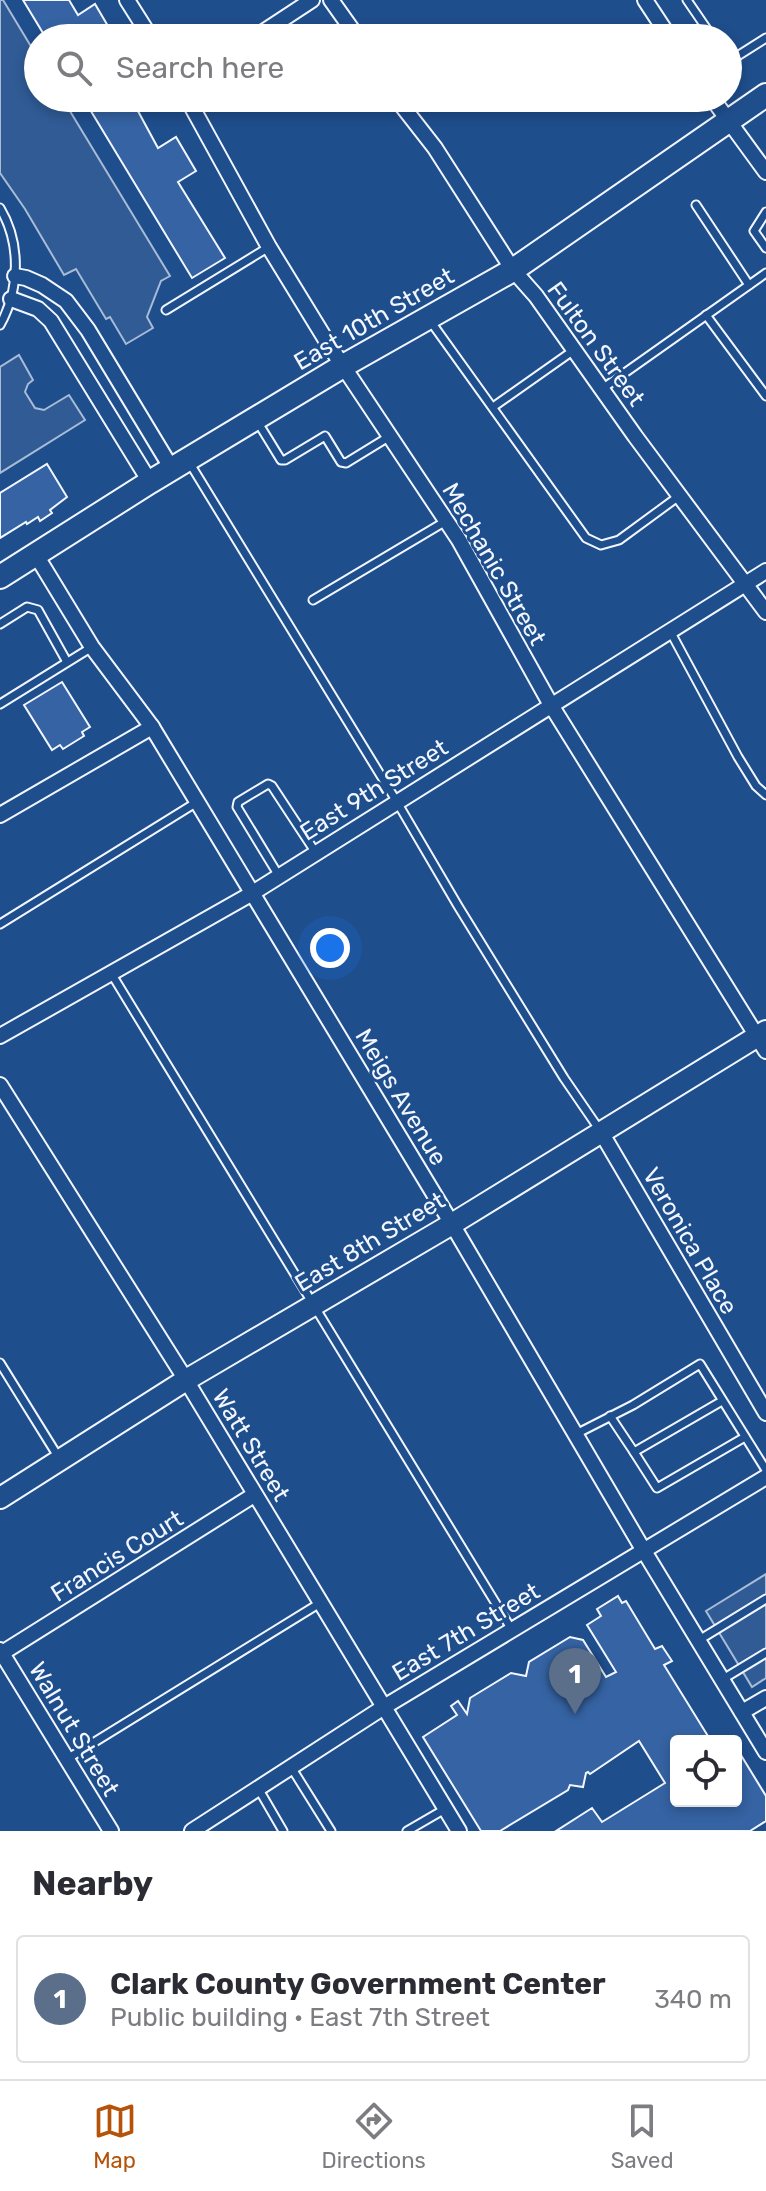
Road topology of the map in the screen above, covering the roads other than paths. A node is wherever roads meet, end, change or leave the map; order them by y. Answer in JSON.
{"nodes":[{"id":1,"x":127,"y":0,"type":"edge"},
{"id":2,"x":312,"y":0,"type":"edge"},
{"id":3,"x":331,"y":0,"type":"edge"},
{"id":4,"x":645,"y":0,"type":"edge"},
{"id":5,"x":687,"y":0,"type":"edge"},
{"id":6,"x":142,"y":24,"type":"edge"},
{"id":7,"x":275,"y":24,"type":"edge"},
{"id":8,"x":348,"y":24,"type":"edge"},
{"id":9,"x":661,"y":24,"type":"edge"},
{"id":10,"x":703,"y":24,"type":"edge"},
{"id":11,"x":766,"y":38,"type":"edge"},
{"id":12,"x":742,"y":53,"type":"edge"},
{"id":13,"x":766,"y":95,"type":"edge"},
{"id":14,"x":195,"y":112,"type":"edge"},
{"id":15,"x":407,"y":112,"type":"edge"},
{"id":16,"x":722,"y":112,"type":"edge"},
{"id":17,"x":729,"y":122,"type":"junction"},
{"id":18,"x":766,"y":172,"type":"edge"},
{"id":19,"x":696,"y":205,"type":"dead end"},
{"id":20,"x":0,"y":208,"type":"edge"},
{"id":21,"x":766,"y":212,"type":"edge"},
{"id":22,"x":269,"y":247,"type":"junction"},
{"id":23,"x":766,"y":248,"type":"edge"},
{"id":24,"x":513,"y":270,"type":"junction"},
{"id":25,"x":766,"y":273,"type":"edge"},
{"id":26,"x":15,"y":276,"type":"junction"},
{"id":27,"x":749,"y":285,"type":"junction"},
{"id":28,"x":11,"y":299,"type":"junction"},
{"id":29,"x":166,"y":310,"type":"dead end"},
{"id":30,"x":706,"y":315,"type":"junction"},
{"id":31,"x":427,"y":317,"type":"junction"},
{"id":32,"x":0,"y":325,"type":"edge"},
{"id":33,"x":574,"y":350,"type":"junction"},
{"id":34,"x":343,"y":366,"type":"junction"},
{"id":35,"x":602,"y":389,"type":"junction"},
{"id":36,"x":766,"y":396,"type":"edge"},
{"id":37,"x":493,"y":407,"type":"junction"},
{"id":38,"x":256,"y":419,"type":"junction"},
{"id":39,"x":390,"y":436,"type":"junction"},
{"id":40,"x":180,"y":465,"type":"junction"},
{"id":41,"x":150,"y":482,"type":"junction"},
{"id":42,"x":679,"y":495,"type":"junction"},
{"id":43,"x":446,"y":521,"type":"junction"},
{"id":44,"x":36,"y":555,"type":"junction"},
{"id":45,"x":766,"y":571,"type":"edge"},
{"id":46,"x":0,"y":577,"type":"edge"},
{"id":47,"x":746,"y":584,"type":"junction"},
{"id":48,"x":313,"y":600,"type":"dead end"},
{"id":49,"x":766,"y":612,"type":"edge"},
{"id":50,"x":0,"y":624,"type":"edge"},
{"id":51,"x":670,"y":631,"type":"junction"},
{"id":52,"x":92,"y":647,"type":"junction"},
{"id":53,"x":67,"y":662,"type":"junction"},
{"id":54,"x":0,"y":704,"type":"edge"},
{"id":55,"x":551,"y":705,"type":"junction"},
{"id":56,"x":152,"y":727,"type":"junction"},
{"id":57,"x":766,"y":795,"type":"edge"},
{"id":58,"x":197,"y":802,"type":"junction"},
{"id":59,"x":397,"y":802,"type":"junction"},
{"id":60,"x":0,"y":815,"type":"edge"},
{"id":61,"x":316,"y":853,"type":"junction"},
{"id":62,"x":280,"y":876,"type":"junction"},
{"id":63,"x":251,"y":894,"type":"junction"},
{"id":64,"x":0,"y":924,"type":"edge"},
{"id":65,"x":111,"y":973,"type":"junction"},
{"id":66,"x":0,"y":1036,"type":"edge"},
{"id":67,"x":763,"y":1040,"type":"edge"},
{"id":68,"x":0,"y":1085,"type":"edge"},
{"id":69,"x":601,"y":1132,"type":"junction"},
{"id":70,"x":452,"y":1224,"type":"junction"},
{"id":71,"x":313,"y":1306,"type":"junction"},
{"id":72,"x":0,"y":1363,"type":"edge"},
{"id":73,"x":186,"y":1380,"type":"junction"},
{"id":74,"x":722,"y":1401,"type":"junction"},
{"id":75,"x":766,"y":1413,"type":"edge"},
{"id":76,"x":610,"y":1416,"type":"junction"},
{"id":77,"x":576,"y":1434,"type":"junction"},
{"id":78,"x":745,"y":1437,"type":"junction"},
{"id":79,"x":634,"y":1452,"type":"junction"},
{"id":80,"x":60,"y":1460,"type":"junction"},
{"id":81,"x":766,"y":1470,"type":"edge"},
{"id":82,"x":766,"y":1477,"type":"edge"},
{"id":83,"x":254,"y":1495,"type":"junction"},
{"id":84,"x":0,"y":1498,"type":"edge"},
{"id":85,"x":644,"y":1551,"type":"junction"},
{"id":86,"x":766,"y":1599,"type":"edge"},
{"id":87,"x":320,"y":1603,"type":"junction"},
{"id":88,"x":513,"y":1630,"type":"junction"},
{"id":89,"x":699,"y":1640,"type":"junction"},
{"id":90,"x":1,"y":1651,"type":"edge"},
{"id":91,"x":766,"y":1653,"type":"edge"},
{"id":92,"x":723,"y":1679,"type":"junction"},
{"id":93,"x":766,"y":1698,"type":"edge"},
{"id":94,"x":384,"y":1707,"type":"junction"},
{"id":95,"x":742,"y":1712,"type":"junction"},
{"id":96,"x":766,"y":1752,"type":"edge"},
{"id":97,"x":67,"y":1759,"type":"junction"},
{"id":98,"x":291,"y":1767,"type":"junction"},
{"id":99,"x":258,"y":1788,"type":"junction"},
{"id":100,"x":445,"y":1809,"type":"junction"},
{"id":101,"x":421,"y":1828,"type":"edge"},
{"id":102,"x":111,"y":1831,"type":"edge"},
{"id":103,"x":192,"y":1831,"type":"edge"},
{"id":104,"x":283,"y":1831,"type":"edge"},
{"id":105,"x":331,"y":1831,"type":"edge"},
{"id":106,"x":407,"y":1831,"type":"edge"},
{"id":107,"x":459,"y":1831,"type":"edge"}],
"edges":[{"from":1,"to":6,"type":"street"},
{"from":2,"to":7,"type":"street"},
{"from":3,"to":8,"type":"street"},
{"from":4,"to":9,"type":"street"},
{"from":5,"to":10,"type":"lane"},
{"from":11,"to":12,"type":"lane"},
{"from":13,"to":17,"type":"main road","name":"East 10th Street"},
{"from":14,"to":22,"type":"street","name":"Mechanic Street"},
{"from":15,"to":24,"type":"street","name":"Fulton Street"},
{"from":16,"to":17,"type":"street"},
{"from":17,"to":18,"type":"street"},
{"from":17,"to":24,"type":"main road","name":"East 10th Street"},
{"from":19,"to":27,"type":"lane"},
{"from":20,"to":26,"type":"lane"},
{"from":21,"to":23,"type":"lane"},
{"from":22,"to":29,"type":"lane"},
{"from":22,"to":34,"type":"street","name":"Mechanic Street"},
{"from":24,"to":31,"type":"main road","name":"East 10th Street"},
{"from":24,"to":33,"type":"street","name":"Fulton Street"},
{"from":25,"to":27,"type":"lane"},
{"from":26,"to":28,"type":"lane"},
{"from":26,"to":40,"type":"street"},
{"from":27,"to":30,"type":"lane"},
{"from":28,"to":32,"type":"lane"},
{"from":28,"to":41,"type":"street"},
{"from":30,"to":35,"type":"lane"},
{"from":30,"to":36,"type":"lane"},
{"from":31,"to":34,"type":"main road","name":"East 10th Street"},
{"from":31,"to":37,"type":"lane"},
{"from":33,"to":35,"type":"street","name":"Fulton Street"},
{"from":33,"to":37,"type":"lane"},
{"from":34,"to":38,"type":"main road","name":"East 10th Street"},
{"from":34,"to":39,"type":"street","name":"Mechanic Street"},
{"from":35,"to":42,"type":"street","name":"Fulton Street"},
{"from":37,"to":42,"type":"lane"},
{"from":38,"to":39,"type":"lane"},
{"from":38,"to":40,"type":"main road","name":"East 10th Street"},
{"from":39,"to":43,"type":"street","name":"Mechanic Street"},
{"from":40,"to":41,"type":"main road","name":"East 10th Street"},
{"from":40,"to":59,"type":"lane"},
{"from":41,"to":44,"type":"main road","name":"East 10th Street"},
{"from":42,"to":47,"type":"street","name":"Fulton Street"},
{"from":43,"to":48,"type":"lane"},
{"from":43,"to":55,"type":"street","name":"Mechanic Street"},
{"from":44,"to":46,"type":"main road","name":"East 10th Street"},
{"from":44,"to":52,"type":"street","name":"Meigs Avenue"},
{"from":45,"to":47,"type":"street","name":"East 9th Street"},
{"from":47,"to":49,"type":"street","name":"Fulton Street"},
{"from":47,"to":51,"type":"street","name":"East 9th Street"},
{"from":50,"to":53,"type":"lane"},
{"from":51,"to":55,"type":"street","name":"East 9th Street"},
{"from":51,"to":57,"type":"lane"},
{"from":52,"to":53,"type":"lane"},
{"from":52,"to":56,"type":"street","name":"Meigs Avenue"},
{"from":53,"to":54,"type":"lane"},
{"from":55,"to":59,"type":"street","name":"East 9th Street"},
{"from":55,"to":67,"type":"street","name":"Mechanic Street"},
{"from":56,"to":58,"type":"street","name":"Meigs Avenue"},
{"from":56,"to":60,"type":"street"},
{"from":58,"to":63,"type":"street","name":"Meigs Avenue"},
{"from":58,"to":64,"type":"lane"},
{"from":59,"to":61,"type":"street","name":"East 9th Street"},
{"from":59,"to":69,"type":"lane"},
{"from":61,"to":62,"type":"street","name":"East 9th Street"},
{"from":61,"to":62,"type":"lane"},
{"from":62,"to":63,"type":"street","name":"East 9th Street"},
{"from":63,"to":65,"type":"street","name":"East 9th Street"},
{"from":63,"to":70,"type":"street","name":"Meigs Avenue"},
{"from":65,"to":66,"type":"street","name":"East 9th Street"},
{"from":65,"to":71,"type":"lane"},
{"from":67,"to":69,"type":"main road","name":"East 8th Street"},
{"from":68,"to":73,"type":"street","name":"Watt Street"},
{"from":69,"to":70,"type":"main road","name":"East 8th Street"},
{"from":69,"to":75,"type":"street","name":"Veronica Place"},
{"from":70,"to":71,"type":"main road","name":"East 8th Street"},
{"from":70,"to":77,"type":"street","name":"Meigs Avenue"},
{"from":71,"to":73,"type":"main road","name":"East 8th Street"},
{"from":71,"to":88,"type":"lane"},
{"from":72,"to":80,"type":"lane"},
{"from":73,"to":80,"type":"main road","name":"East 8th Street"},
{"from":73,"to":83,"type":"street","name":"Watt Street"},
{"from":74,"to":76,"type":"lane"},
{"from":74,"to":78,"type":"lane"},
{"from":74,"to":79,"type":"lane"},
{"from":76,"to":77,"type":"lane"},
{"from":76,"to":79,"type":"lane"},
{"from":77,"to":85,"type":"street","name":"Meigs Avenue"},
{"from":78,"to":79,"type":"lane"},
{"from":78,"to":81,"type":"lane"},
{"from":80,"to":84,"type":"main road","name":"East 8th Street"},
{"from":82,"to":85,"type":"street","name":"East 7th Street"},
{"from":83,"to":87,"type":"street","name":"Watt Street"},
{"from":83,"to":90,"type":"street","name":"Francis Court"},
{"from":85,"to":88,"type":"street","name":"East 7th Street"},
{"from":85,"to":89,"type":"street","name":"Meigs Avenue"},
{"from":86,"to":89,"type":"lane"},
{"from":87,"to":94,"type":"street","name":"Watt Street"},
{"from":87,"to":97,"type":"lane"},
{"from":88,"to":94,"type":"street","name":"East 7th Street"},
{"from":89,"to":92,"type":"street","name":"Meigs Avenue"},
{"from":90,"to":97,"type":"street","name":"Walnut Street"},
{"from":91,"to":92,"type":"lane"},
{"from":92,"to":95,"type":"street","name":"Meigs Avenue"},
{"from":93,"to":95,"type":"street"},
{"from":94,"to":98,"type":"street","name":"East 7th Street"},
{"from":94,"to":100,"type":"street","name":"Watt Street"},
{"from":95,"to":96,"type":"street","name":"Meigs Avenue"},
{"from":97,"to":102,"type":"street","name":"Walnut Street"},
{"from":98,"to":99,"type":"street","name":"East 7th Street"},
{"from":98,"to":105,"type":"lane"},
{"from":99,"to":103,"type":"street","name":"East 7th Street"},
{"from":99,"to":104,"type":"lane"},
{"from":100,"to":101,"type":"lane"},
{"from":100,"to":107,"type":"street","name":"Watt Street"},
{"from":101,"to":106,"type":"lane"}]}
